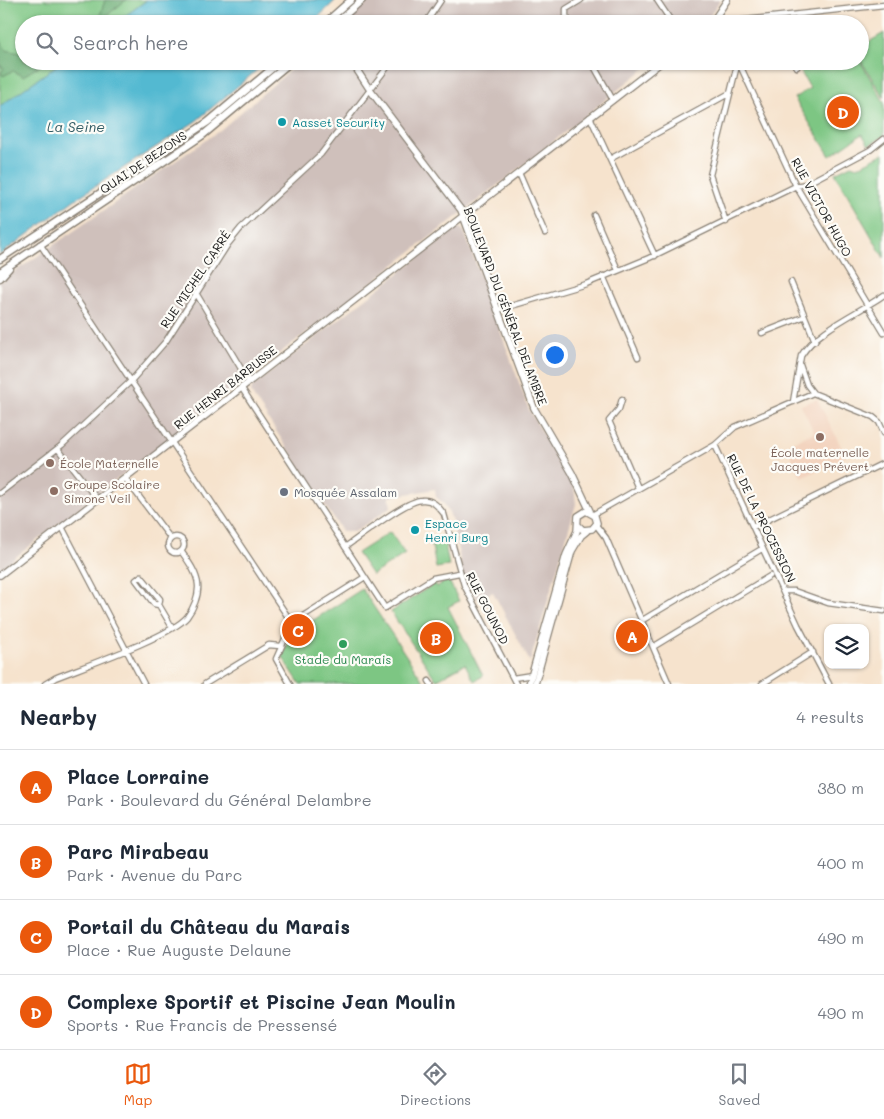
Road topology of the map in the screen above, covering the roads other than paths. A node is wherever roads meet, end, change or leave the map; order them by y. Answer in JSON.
{"nodes":[{"id":1,"x":351,"y":0,"type":"edge"},
{"id":2,"x":362,"y":0,"type":"edge"},
{"id":3,"x":441,"y":0,"type":"edge"},
{"id":4,"x":581,"y":0,"type":"edge"},
{"id":5,"x":657,"y":0,"type":"edge"},
{"id":6,"x":727,"y":0,"type":"edge"},
{"id":7,"x":881,"y":3,"type":"edge"},
{"id":8,"x":336,"y":15,"type":"edge"},
{"id":9,"x":340,"y":15,"type":"edge"},
{"id":10,"x":431,"y":15,"type":"edge"},
{"id":11,"x":566,"y":15,"type":"edge"},
{"id":12,"x":667,"y":15,"type":"edge"},
{"id":13,"x":719,"y":15,"type":"edge"},
{"id":14,"x":785,"y":15,"type":"edge"},
{"id":15,"x":270,"y":70,"type":"edge"},
{"id":16,"x":281,"y":70,"type":"edge"},
{"id":17,"x":357,"y":70,"type":"edge"},
{"id":18,"x":385,"y":70,"type":"edge"},
{"id":19,"x":596,"y":70,"type":"edge"},
{"id":20,"x":651,"y":70,"type":"edge"},
{"id":21,"x":736,"y":70,"type":"edge"},
{"id":22,"x":742,"y":70,"type":"edge"},
{"id":23,"x":370,"y":90,"type":"junction"},
{"id":24,"x":730,"y":93,"type":"junction"},
{"id":25,"x":613,"y":100,"type":"junction"},
{"id":26,"x":590,"y":117,"type":"junction"},
{"id":27,"x":884,"y":139,"type":"edge"},
{"id":28,"x":610,"y":159,"type":"junction"},
{"id":29,"x":519,"y":173,"type":"junction"},
{"id":30,"x":796,"y":186,"type":"junction"},
{"id":31,"x":594,"y":215,"type":"dead end"},
{"id":32,"x":463,"y":216,"type":"junction"},
{"id":33,"x":726,"y":222,"type":"junction"},
{"id":34,"x":50,"y":224,"type":"junction"},
{"id":35,"x":545,"y":233,"type":"dead end"},
{"id":36,"x":40,"y":244,"type":"junction"},
{"id":37,"x":20,"y":245,"type":"junction"},
{"id":38,"x":655,"y":256,"type":"junction"},
{"id":39,"x":0,"y":259,"type":"edge"},
{"id":40,"x":11,"y":264,"type":"junction"},
{"id":41,"x":618,"y":270,"type":"junction"},
{"id":42,"x":0,"y":272,"type":"edge"},
{"id":43,"x":603,"y":276,"type":"junction"},
{"id":44,"x":0,"y":278,"type":"edge"},
{"id":45,"x":791,"y":282,"type":"dead end"},
{"id":46,"x":196,"y":292,"type":"junction"},
{"id":47,"x":884,"y":296,"type":"edge"},
{"id":48,"x":868,"y":306,"type":"junction"},
{"id":49,"x":497,"y":310,"type":"junction"},
{"id":50,"x":803,"y":317,"type":"junction"},
{"id":51,"x":884,"y":332,"type":"edge"},
{"id":52,"x":762,"y":333,"type":"dead end"},
{"id":53,"x":815,"y":341,"type":"junction"},
{"id":54,"x":638,"y":357,"type":"dead end"},
{"id":55,"x":800,"y":366,"type":"junction"},
{"id":56,"x":130,"y":381,"type":"junction"},
{"id":57,"x":249,"y":382,"type":"junction"},
{"id":58,"x":241,"y":388,"type":"junction"},
{"id":59,"x":813,"y":393,"type":"junction"},
{"id":60,"x":622,"y":399,"type":"dead end"},
{"id":61,"x":792,"y":402,"type":"junction"},
{"id":62,"x":884,"y":433,"type":"edge"},
{"id":63,"x":171,"y":442,"type":"junction"},
{"id":64,"x":715,"y":445,"type":"junction"},
{"id":65,"x":58,"y":449,"type":"junction"},
{"id":66,"x":884,"y":463,"type":"edge"},
{"id":67,"x":125,"y":478,"type":"junction"},
{"id":68,"x":638,"y":488,"type":"junction"},
{"id":69,"x":580,"y":491,"type":"junction"},
{"id":70,"x":0,"y":493,"type":"edge"},
{"id":71,"x":97,"y":500,"type":"junction"},
{"id":72,"x":592,"y":512,"type":"junction"},
{"id":73,"x":581,"y":513,"type":"junction"},
{"id":74,"x":578,"y":525,"type":"junction"},
{"id":75,"x":596,"y":525,"type":"junction"},
{"id":76,"x":753,"y":526,"type":"junction"},
{"id":77,"x":62,"y":527,"type":"junction"},
{"id":78,"x":589,"y":530,"type":"junction"},
{"id":79,"x":600,"y":532,"type":"junction"},
{"id":80,"x":171,"y":539,"type":"junction"},
{"id":81,"x":345,"y":547,"type":"junction"},
{"id":82,"x":761,"y":549,"type":"junction"},
{"id":83,"x":181,"y":551,"type":"junction"},
{"id":84,"x":459,"y":573,"type":"junction"},
{"id":85,"x":0,"y":575,"type":"edge"},
{"id":86,"x":773,"y":575,"type":"junction"},
{"id":87,"x":365,"y":577,"type":"junction"},
{"id":88,"x":784,"y":591,"type":"junction"},
{"id":89,"x":159,"y":605,"type":"junction"},
{"id":90,"x":884,"y":610,"type":"edge"},
{"id":91,"x":641,"y":621,"type":"junction"},
{"id":92,"x":292,"y":623,"type":"junction"},
{"id":93,"x":172,"y":627,"type":"junction"},
{"id":94,"x":280,"y":646,"type":"junction"},
{"id":95,"x":653,"y":647,"type":"junction"},
{"id":96,"x":125,"y":650,"type":"junction"},
{"id":97,"x":813,"y":652,"type":"junction"},
{"id":98,"x":532,"y":675,"type":"junction"},
{"id":99,"x":513,"y":678,"type":"junction"},
{"id":100,"x":45,"y":684,"type":"edge"},
{"id":101,"x":144,"y":684,"type":"edge"},
{"id":102,"x":205,"y":684,"type":"edge"},
{"id":103,"x":290,"y":684,"type":"edge"},
{"id":104,"x":516,"y":684,"type":"edge"},
{"id":105,"x":529,"y":684,"type":"edge"},
{"id":106,"x":535,"y":684,"type":"edge"},
{"id":107,"x":669,"y":684,"type":"edge"},
{"id":108,"x":762,"y":684,"type":"edge"},
{"id":109,"x":829,"y":684,"type":"edge"}],
"edges":[{"from":1,"to":8,"type":"main road"},
{"from":2,"to":9,"type":"main road"},
{"from":3,"to":10,"type":"street"},
{"from":4,"to":11,"type":"street"},
{"from":5,"to":12,"type":"street"},
{"from":6,"to":13,"type":"street"},
{"from":7,"to":14,"type":"street"},
{"from":15,"to":34,"type":"main road","name":"QUAI DE BEZONS"},
{"from":16,"to":36,"type":"main road","name":"QUAI DE BEZONS"},
{"from":17,"to":23,"type":"street","name":"BOULEVARD DU GÉNÉRAL DELAMBRE"},
{"from":18,"to":23,"type":"street","name":"RUE MICHEL CARRÉ"},
{"from":19,"to":25,"type":"street"},
{"from":20,"to":25,"type":"street","name":"RUE HENRI BARBUSSE"},
{"from":21,"to":24,"type":"street"},
{"from":22,"to":30,"type":"street","name":"RUE VICTOR HUGO"},
{"from":23,"to":32,"type":"street","name":"BOULEVARD DU GÉNÉRAL DELAMBRE"},
{"from":23,"to":46,"type":"street","name":"RUE MICHEL CARRÉ"},
{"from":24,"to":28,"type":"street"},
{"from":24,"to":33,"type":"street"},
{"from":25,"to":26,"type":"street","name":"RUE HENRI BARBUSSE"},
{"from":26,"to":28,"type":"street"},
{"from":26,"to":29,"type":"street","name":"RUE HENRI BARBUSSE"},
{"from":27,"to":30,"type":"street"},
{"from":28,"to":38,"type":"street"},
{"from":29,"to":32,"type":"street","name":"RUE HENRI BARBUSSE"},
{"from":29,"to":35,"type":"street"},
{"from":30,"to":33,"type":"street"},
{"from":30,"to":48,"type":"street","name":"RUE VICTOR HUGO"},
{"from":31,"to":41,"type":"street"},
{"from":32,"to":49,"type":"street","name":"BOULEVARD DU GÉNÉRAL DELAMBRE"},
{"from":32,"to":57,"type":"street","name":"RUE HENRI BARBUSSE"},
{"from":33,"to":38,"type":"street"},
{"from":34,"to":36,"type":"main road"},
{"from":34,"to":37,"type":"main road","name":"QUAI DE BEZONS"},
{"from":36,"to":37,"type":"main road"},
{"from":36,"to":40,"type":"main road","name":"QUAI DE BEZONS"},
{"from":36,"to":56,"type":"street"},
{"from":37,"to":39,"type":"main road","name":"QUAI DE BEZONS"},
{"from":38,"to":41,"type":"street"},
{"from":40,"to":42,"type":"main road","name":"QUAI DE BEZONS"},
{"from":40,"to":44,"type":"main road"},
{"from":41,"to":43,"type":"street"},
{"from":43,"to":49,"type":"street"},
{"from":43,"to":54,"type":"street"},
{"from":45,"to":50,"type":"street"},
{"from":46,"to":56,"type":"street","name":"RUE MICHEL CARRÉ"},
{"from":46,"to":57,"type":"street"},
{"from":47,"to":48,"type":"street"},
{"from":48,"to":51,"type":"street","name":"RUE VICTOR HUGO"},
{"from":48,"to":53,"type":"street"},
{"from":49,"to":69,"type":"street","name":"BOULEVARD DU GÉNÉRAL DELAMBRE"},
{"from":50,"to":52,"type":"street"},
{"from":50,"to":53,"type":"street"},
{"from":53,"to":55,"type":"street"},
{"from":55,"to":59,"type":"street"},
{"from":55,"to":61,"type":"street"},
{"from":56,"to":63,"type":"street"},
{"from":56,"to":65,"type":"street","name":"RUE MICHEL CARRÉ"},
{"from":57,"to":58,"type":"street","name":"RUE HENRI BARBUSSE"},
{"from":58,"to":63,"type":"street","name":"RUE HENRI BARBUSSE"},
{"from":58,"to":81,"type":"street"},
{"from":59,"to":61,"type":"street"},
{"from":59,"to":62,"type":"street"},
{"from":60,"to":68,"type":"street"},
{"from":61,"to":64,"type":"street"},
{"from":63,"to":67,"type":"street","name":"RUE HENRI BARBUSSE"},
{"from":63,"to":92,"type":"street"},
{"from":64,"to":68,"type":"street"},
{"from":64,"to":76,"type":"street","name":"RUE DE LA PROCESSION"},
{"from":65,"to":70,"type":"street","name":"RUE MICHEL CARRÉ"},
{"from":65,"to":71,"type":"street"},
{"from":66,"to":76,"type":"street"},
{"from":67,"to":71,"type":"street","name":"RUE HENRI BARBUSSE"},
{"from":67,"to":80,"type":"street"},
{"from":68,"to":72,"type":"street"},
{"from":69,"to":72,"type":"street","name":"BOULEVARD DU GÉNÉRAL DELAMBRE"},
{"from":69,"to":73,"type":"street","name":"BOULEVARD DU GÉNÉRAL DELAMBRE"},
{"from":71,"to":77,"type":"street","name":"RUE HENRI BARBUSSE"},
{"from":72,"to":73,"type":"street"},
{"from":72,"to":75,"type":"street"},
{"from":73,"to":74,"type":"street"},
{"from":74,"to":78,"type":"street"},
{"from":74,"to":98,"type":"street"},
{"from":75,"to":78,"type":"street"},
{"from":75,"to":79,"type":"street"},
{"from":76,"to":82,"type":"street","name":"RUE DE LA PROCESSION"},
{"from":77,"to":85,"type":"street","name":"RUE HENRI BARBUSSE"},
{"from":77,"to":96,"type":"street"},
{"from":78,"to":79,"type":"street"},
{"from":78,"to":106,"type":"street"},
{"from":79,"to":91,"type":"street"},
{"from":80,"to":83,"type":"street"},
{"from":80,"to":83,"type":"street"},
{"from":81,"to":84,"type":"street","name":"RUE GOUNOD"},
{"from":81,"to":87,"type":"street"},
{"from":82,"to":86,"type":"street","name":"RUE DE LA PROCESSION"},
{"from":82,"to":91,"type":"street"},
{"from":83,"to":93,"type":"street"},
{"from":84,"to":87,"type":"street"},
{"from":84,"to":99,"type":"street","name":"RUE GOUNOD"},
{"from":86,"to":88,"type":"street","name":"RUE DE LA PROCESSION"},
{"from":86,"to":95,"type":"street"},
{"from":87,"to":92,"type":"street"},
{"from":88,"to":90,"type":"street","name":"RUE DE LA PROCESSION"},
{"from":88,"to":97,"type":"street"},
{"from":89,"to":89,"type":"street"},
{"from":89,"to":93,"type":"street"},
{"from":91,"to":95,"type":"street"},
{"from":92,"to":94,"type":"street"},
{"from":93,"to":96,"type":"street"},
{"from":94,"to":102,"type":"street"},
{"from":94,"to":103,"type":"street"},
{"from":95,"to":107,"type":"street"},
{"from":96,"to":100,"type":"street"},
{"from":96,"to":101,"type":"street"},
{"from":97,"to":108,"type":"street"},
{"from":97,"to":109,"type":"street"},
{"from":98,"to":99,"type":"street"},
{"from":98,"to":105,"type":"street"},
{"from":99,"to":104,"type":"street","name":"RUE GOUNOD"}]}
